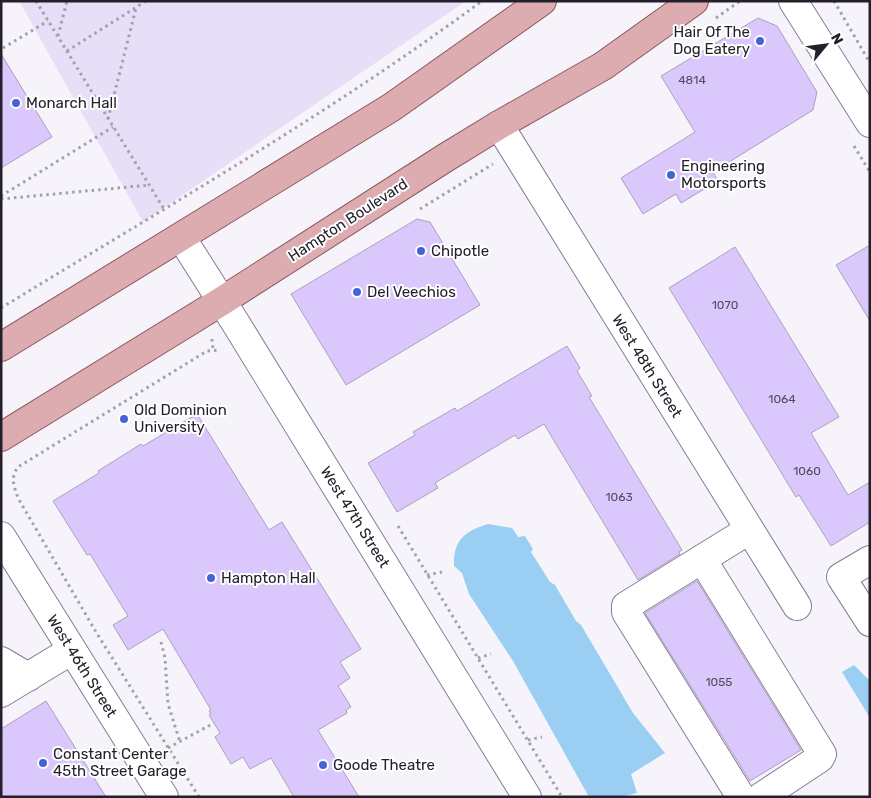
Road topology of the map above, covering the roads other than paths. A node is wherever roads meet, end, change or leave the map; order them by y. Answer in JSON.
{"nodes":[{"id":1,"x":542,"y":1,"type":"edge"},
{"id":2,"x":694,"y":1,"type":"edge"},
{"id":3,"x":793,"y":1,"type":"edge"},
{"id":4,"x":868,"y":117,"type":"edge"},
{"id":5,"x":499,"y":125,"type":"junction"},
{"id":6,"x":181,"y":237,"type":"junction"},
{"id":7,"x":222,"y":301,"type":"junction"},
{"id":8,"x":1,"y":347,"type":"edge"},
{"id":9,"x":1,"y":437,"type":"edge"},
{"id":10,"x":750,"y":530,"type":"junction"},
{"id":11,"x":1,"y":536,"type":"edge"},
{"id":12,"x":702,"y":559,"type":"junction"},
{"id":13,"x":870,"y":560,"type":"edge"},
{"id":14,"x":797,"y":606,"type":"dead end"},
{"id":15,"x":870,"y":622,"type":"edge"},
{"id":16,"x":72,"y":650,"type":"junction"},
{"id":17,"x":1,"y":661,"type":"edge"},
{"id":18,"x":28,"y":677,"type":"junction"},
{"id":19,"x":1,"y":693,"type":"edge"},
{"id":20,"x":164,"y":797,"type":"edge"},
{"id":21,"x":527,"y":797,"type":"edge"},
{"id":22,"x":740,"y":797,"type":"edge"},
{"id":23,"x":761,"y":797,"type":"edge"}],
"edges":[{"from":1,"to":6,"type":"main road"},
{"from":2,"to":5,"type":"main road","name":"Hampton Boulevard"},
{"from":3,"to":4,"type":"street"},
{"from":5,"to":7,"type":"main road","name":"Hampton Boulevard"},
{"from":5,"to":10,"type":"street","name":"West 48th Street"},
{"from":6,"to":7,"type":"street","name":"West 47th Street"},
{"from":6,"to":8,"type":"main road"},
{"from":7,"to":9,"type":"main road","name":"Hampton Boulevard"},
{"from":7,"to":21,"type":"street","name":"West 47th Street"},
{"from":10,"to":12,"type":"street"},
{"from":10,"to":14,"type":"street","name":"West 48th Street"},
{"from":11,"to":16,"type":"street","name":"West 46th Street"},
{"from":12,"to":22,"type":"street"},
{"from":12,"to":23,"type":"street"},
{"from":13,"to":15,"type":"street"},
{"from":16,"to":18,"type":"street"},
{"from":16,"to":20,"type":"street","name":"West 46th Street"},
{"from":17,"to":18,"type":"street"},
{"from":18,"to":19,"type":"street"}]}
